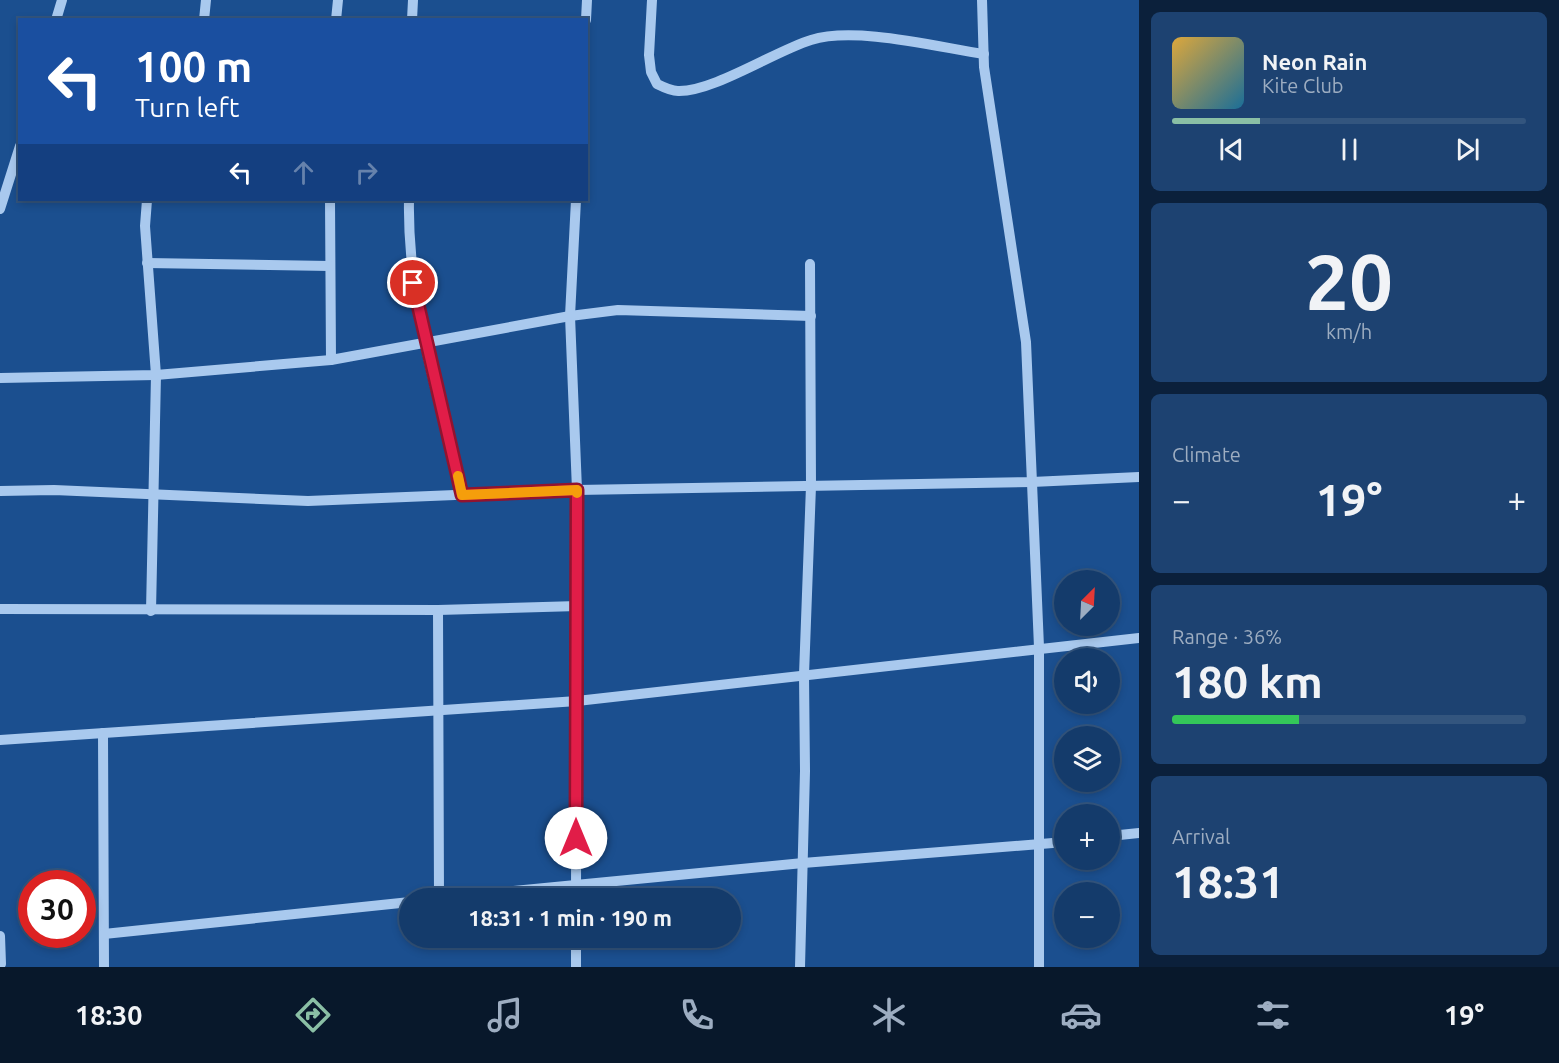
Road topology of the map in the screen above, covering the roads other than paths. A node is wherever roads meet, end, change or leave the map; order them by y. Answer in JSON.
{"nodes":[{"id":1,"x":62,"y":0,"type":"edge"},
{"id":2,"x":206,"y":0,"type":"edge"},
{"id":3,"x":338,"y":0,"type":"edge"},
{"id":4,"x":413,"y":0,"type":"edge"},
{"id":5,"x":587,"y":0,"type":"edge"},
{"id":6,"x":652,"y":0,"type":"edge"},
{"id":7,"x":982,"y":0,"type":"edge"},
{"id":8,"x":57,"y":18,"type":"edge"},
{"id":9,"x":204,"y":18,"type":"edge"},
{"id":10,"x":336,"y":18,"type":"edge"},
{"id":11,"x":412,"y":18,"type":"edge"},
{"id":12,"x":586,"y":18,"type":"edge"},
{"id":13,"x":984,"y":54,"type":"junction"},
{"id":14,"x":18,"y":152,"type":"edge"},
{"id":15,"x":147,"y":201,"type":"edge"},
{"id":16,"x":330,"y":201,"type":"edge"},
{"id":17,"x":409,"y":201,"type":"edge"},
{"id":18,"x":576,"y":201,"type":"edge"},
{"id":19,"x":0,"y":209,"type":"edge"},
{"id":20,"x":147,"y":263,"type":"junction"},
{"id":21,"x":810,"y":264,"type":"dead end"},
{"id":22,"x":330,"y":266,"type":"junction"},
{"id":23,"x":570,"y":316,"type":"junction"},
{"id":24,"x":811,"y":316,"type":"junction"},
{"id":25,"x":426,"y":343,"type":"junction"},
{"id":26,"x":332,"y":360,"type":"junction"},
{"id":27,"x":156,"y":375,"type":"junction"},
{"id":28,"x":0,"y":378,"type":"edge"},
{"id":29,"x":1139,"y":477,"type":"edge"},
{"id":30,"x":1032,"y":482,"type":"junction"},
{"id":31,"x":811,"y":486,"type":"junction"},
{"id":32,"x":577,"y":490,"type":"junction"},
{"id":33,"x":0,"y":491,"type":"edge"},
{"id":34,"x":153,"y":493,"type":"junction"},
{"id":35,"x":462,"y":495,"type":"junction"},
{"id":36,"x":578,"y":606,"type":"junction"},
{"id":37,"x":0,"y":609,"type":"edge"},
{"id":38,"x":438,"y":610,"type":"junction"},
{"id":39,"x":151,"y":611,"type":"junction"},
{"id":40,"x":1139,"y":638,"type":"edge"},
{"id":41,"x":1039,"y":647,"type":"junction"},
{"id":42,"x":804,"y":675,"type":"junction"},
{"id":43,"x":577,"y":700,"type":"junction"},
{"id":44,"x":438,"y":710,"type":"junction"},
{"id":45,"x":103,"y":733,"type":"junction"},
{"id":46,"x":0,"y":740,"type":"edge"},
{"id":47,"x":1139,"y":833,"type":"edge"},
{"id":48,"x":1120,"y":835,"type":"edge"},
{"id":49,"x":1054,"y":843,"type":"edge"},
{"id":50,"x":1040,"y":845,"type":"junction"},
{"id":51,"x":803,"y":863,"type":"junction"},
{"id":52,"x":576,"y":884,"type":"junction"},
{"id":53,"x":440,"y":888,"type":"edge"},
{"id":54,"x":537,"y":888,"type":"edge"},
{"id":55,"x":576,"y":888,"type":"edge"},
{"id":56,"x":399,"y":903,"type":"edge"},
{"id":57,"x":104,"y":934,"type":"junction"},
{"id":58,"x":0,"y":936,"type":"edge"},
{"id":59,"x":576,"y":948,"type":"edge"},
{"id":60,"x":1,"y":964,"type":"edge"},
{"id":61,"x":104,"y":967,"type":"edge"},
{"id":62,"x":576,"y":967,"type":"edge"},
{"id":63,"x":800,"y":967,"type":"edge"},
{"id":64,"x":1039,"y":967,"type":"edge"}],
"edges":[{"from":1,"to":8,"type":"street"},
{"from":2,"to":9,"type":"street"},
{"from":3,"to":10,"type":"street"},
{"from":4,"to":11,"type":"street"},
{"from":5,"to":12,"type":"street"},
{"from":6,"to":13,"type":"street"},
{"from":7,"to":13,"type":"street"},
{"from":13,"to":30,"type":"street"},
{"from":14,"to":19,"type":"street"},
{"from":15,"to":20,"type":"street"},
{"from":16,"to":22,"type":"street"},
{"from":17,"to":25,"type":"street"},
{"from":18,"to":23,"type":"street"},
{"from":20,"to":22,"type":"street"},
{"from":20,"to":27,"type":"street"},
{"from":21,"to":24,"type":"street"},
{"from":22,"to":26,"type":"street"},
{"from":23,"to":24,"type":"street"},
{"from":23,"to":25,"type":"street"},
{"from":23,"to":32,"type":"street"},
{"from":24,"to":31,"type":"street"},
{"from":25,"to":26,"type":"street"},
{"from":25,"to":35,"type":"street"},
{"from":26,"to":27,"type":"street"},
{"from":27,"to":28,"type":"street"},
{"from":27,"to":34,"type":"street"},
{"from":29,"to":30,"type":"street"},
{"from":30,"to":31,"type":"street"},
{"from":30,"to":41,"type":"street"},
{"from":31,"to":32,"type":"street"},
{"from":31,"to":42,"type":"street"},
{"from":32,"to":35,"type":"street"},
{"from":32,"to":36,"type":"street"},
{"from":33,"to":34,"type":"street"},
{"from":34,"to":35,"type":"street"},
{"from":34,"to":39,"type":"street"},
{"from":36,"to":38,"type":"street"},
{"from":36,"to":43,"type":"street"},
{"from":37,"to":39,"type":"street"},
{"from":38,"to":39,"type":"street"},
{"from":38,"to":44,"type":"street"},
{"from":40,"to":41,"type":"street"},
{"from":41,"to":42,"type":"street"},
{"from":41,"to":50,"type":"street"},
{"from":42,"to":43,"type":"street"},
{"from":42,"to":51,"type":"street"},
{"from":43,"to":44,"type":"street"},
{"from":43,"to":52,"type":"street"},
{"from":44,"to":45,"type":"street"},
{"from":44,"to":53,"type":"street"},
{"from":45,"to":46,"type":"street"},
{"from":45,"to":57,"type":"street"},
{"from":47,"to":48,"type":"street"},
{"from":49,"to":50,"type":"street"},
{"from":50,"to":51,"type":"street"},
{"from":50,"to":64,"type":"street"},
{"from":51,"to":52,"type":"street"},
{"from":51,"to":63,"type":"street"},
{"from":52,"to":54,"type":"street"},
{"from":52,"to":55,"type":"street"},
{"from":56,"to":57,"type":"street"},
{"from":57,"to":61,"type":"street"},
{"from":58,"to":60,"type":"street"},
{"from":59,"to":62,"type":"street"}]}
